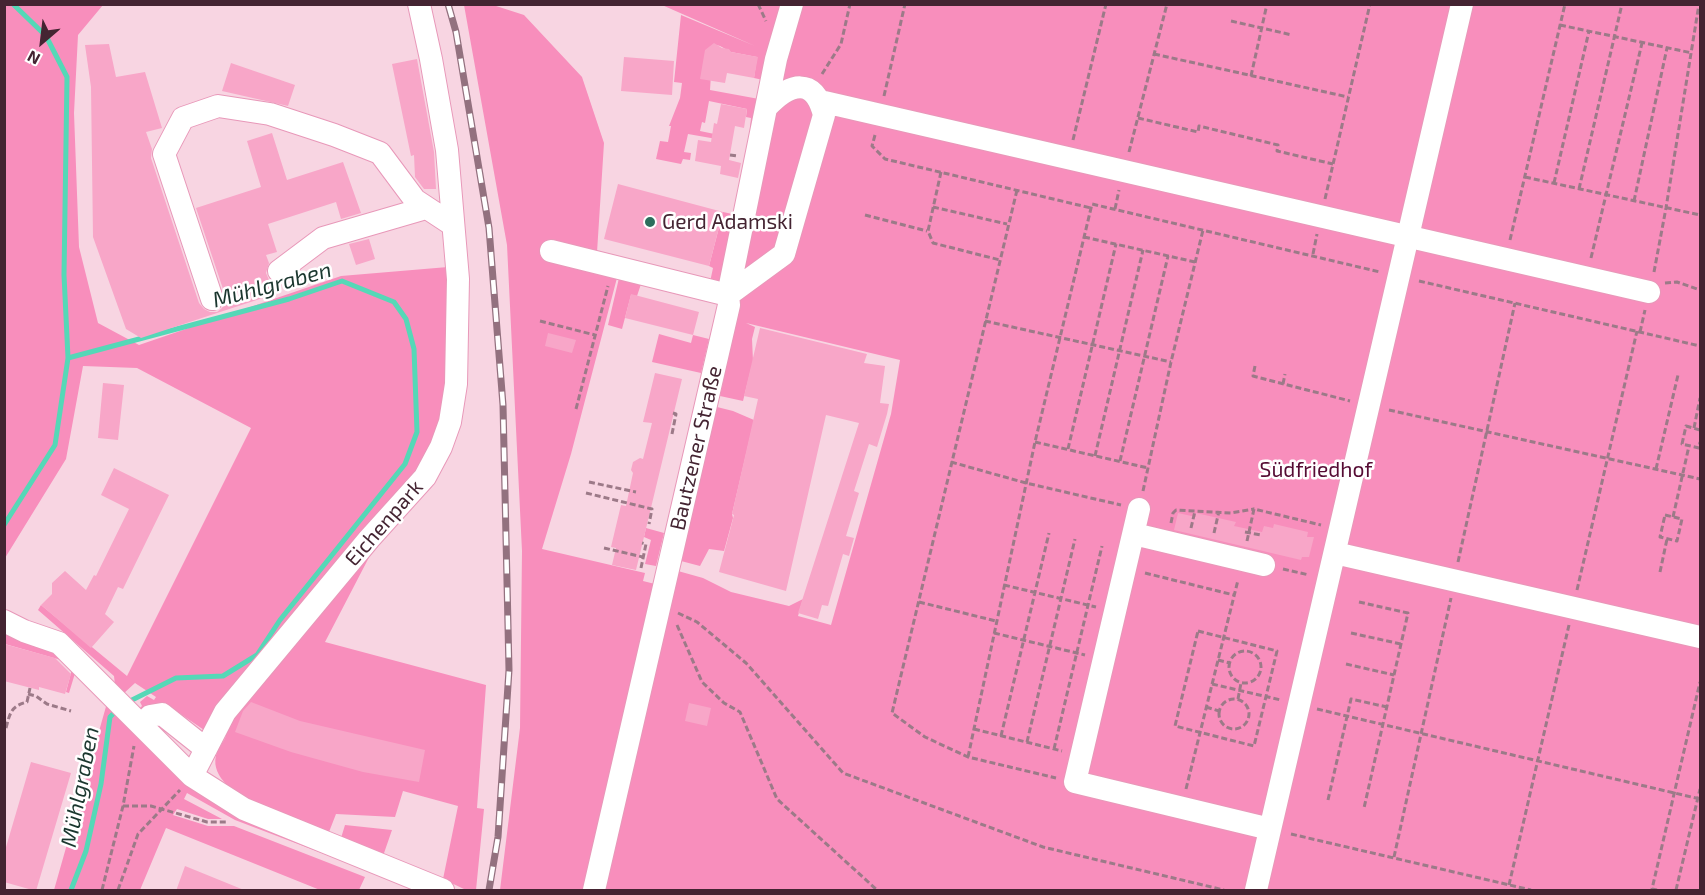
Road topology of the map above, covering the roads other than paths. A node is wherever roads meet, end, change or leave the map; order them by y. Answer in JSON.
{"nodes":[{"id":1,"x":419,"y":4,"type":"edge"},
{"id":2,"x":792,"y":4,"type":"edge"},
{"id":3,"x":1462,"y":4,"type":"edge"},
{"id":4,"x":816,"y":96,"type":"junction"},
{"id":5,"x":767,"y":107,"type":"junction"},
{"id":6,"x":426,"y":208,"type":"junction"},
{"id":7,"x":453,"y":225,"type":"junction"},
{"id":8,"x":1409,"y":237,"type":"junction"},
{"id":9,"x":551,"y":251,"type":"dead end"},
{"id":10,"x":279,"y":271,"type":"dead end"},
{"id":11,"x":1650,"y":288,"type":"road end"},
{"id":12,"x":728,"y":295,"type":"junction"},
{"id":13,"x":212,"y":299,"type":"dead end"},
{"id":14,"x":1139,"y":509,"type":"road end"},
{"id":15,"x":1134,"y":534,"type":"junction"},
{"id":16,"x":1335,"y":553,"type":"junction"},
{"id":17,"x":1252,"y":554,"type":"road end"},
{"id":18,"x":4,"y":621,"type":"edge"},
{"id":19,"x":1701,"y":637,"type":"edge"},
{"id":20,"x":136,"y":727,"type":"junction"},
{"id":21,"x":206,"y":749,"type":"junction"},
{"id":22,"x":192,"y":776,"type":"junction"},
{"id":23,"x":1270,"y":829,"type":"junction"},
{"id":24,"x":443,"y":891,"type":"edge"},
{"id":25,"x":594,"y":891,"type":"edge"},
{"id":26,"x":1256,"y":891,"type":"edge"}],
"edges":[{"from":1,"to":7,"type":"street","name":"Eichenpark"},
{"from":2,"to":5,"type":"street","name":"Bautzener Straße"},
{"from":3,"to":8,"type":"street"},
{"from":4,"to":5,"type":"street"},
{"from":4,"to":8,"type":"street"},
{"from":4,"to":12,"type":"street"},
{"from":5,"to":12,"type":"street","name":"Bautzener Straße"},
{"from":6,"to":7,"type":"street"},
{"from":6,"to":10,"type":"street"},
{"from":6,"to":13,"type":"street"},
{"from":7,"to":21,"type":"street","name":"Eichenpark"},
{"from":8,"to":11,"type":"street"},
{"from":8,"to":16,"type":"street"},
{"from":9,"to":12,"type":"street"},
{"from":12,"to":25,"type":"street","name":"Bautzener Straße"},
{"from":14,"to":15,"type":"street"},
{"from":15,"to":17,"type":"street"},
{"from":15,"to":23,"type":"street"},
{"from":16,"to":19,"type":"street"},
{"from":16,"to":23,"type":"street"},
{"from":18,"to":20,"type":"street"},
{"from":20,"to":21,"type":"street"},
{"from":20,"to":22,"type":"street"},
{"from":21,"to":22,"type":"street","name":"Eichenpark"},
{"from":22,"to":24,"type":"street"},
{"from":23,"to":26,"type":"street"}]}
